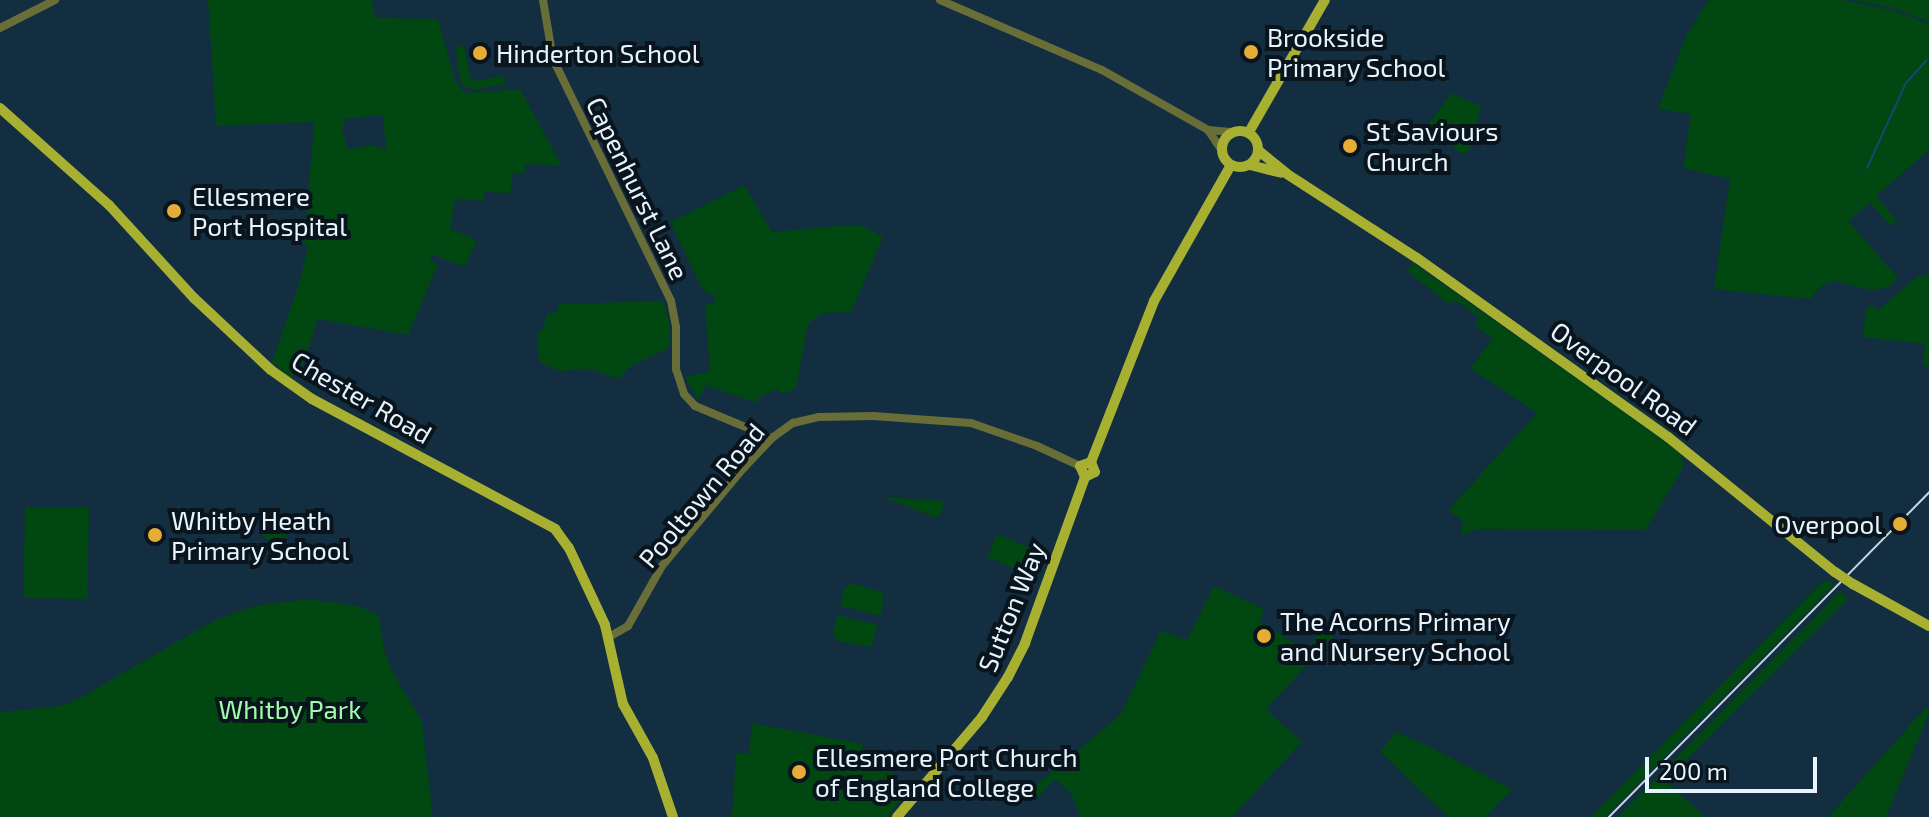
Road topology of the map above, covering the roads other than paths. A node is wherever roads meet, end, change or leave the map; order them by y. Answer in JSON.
{"nodes":[{"id":1,"x":55,"y":0,"type":"edge"},
{"id":2,"x":543,"y":0,"type":"edge"},
{"id":3,"x":940,"y":0,"type":"edge"},
{"id":4,"x":1325,"y":0,"type":"edge"},
{"id":5,"x":0,"y":28,"type":"edge"},
{"id":6,"x":0,"y":108,"type":"edge"},
{"id":7,"x":1208,"y":130,"type":"junction"},
{"id":8,"x":1231,"y":132,"type":"junction"},
{"id":9,"x":1249,"y":132,"type":"junction"},
{"id":10,"x":1221,"y":149,"type":"junction"},
{"id":11,"x":1259,"y":151,"type":"junction"},
{"id":12,"x":1231,"y":165,"type":"junction"},
{"id":13,"x":1250,"y":165,"type":"junction"},
{"id":14,"x":1287,"y":174,"type":"junction"},
{"id":15,"x":772,"y":438,"type":"junction"},
{"id":16,"x":1082,"y":472,"type":"junction"},
{"id":17,"x":1929,"y":626,"type":"edge"},
{"id":18,"x":609,"y":637,"type":"junction"},
{"id":19,"x":673,"y":817,"type":"edge"},
{"id":20,"x":897,"y":817,"type":"edge"}],
"edges":[{"from":1,"to":5,"type":"street"},
{"from":2,"to":15,"type":"street","name":"Capenhurst Lane"},
{"from":3,"to":7,"type":"street"},
{"from":4,"to":9,"type":"main road"},
{"from":6,"to":18,"type":"main road","name":"Chester Road"},
{"from":7,"to":8,"type":"street"},
{"from":7,"to":10,"type":"street"},
{"from":8,"to":9,"type":"main road"},
{"from":8,"to":10,"type":"main road"},
{"from":9,"to":11,"type":"main road"},
{"from":10,"to":12,"type":"main road"},
{"from":11,"to":13,"type":"main road"},
{"from":11,"to":14,"type":"main road","name":"Overpool Road"},
{"from":12,"to":13,"type":"main road"},
{"from":12,"to":16,"type":"main road","name":"Sutton Way"},
{"from":13,"to":14,"type":"main road","name":"Overpool Road"},
{"from":14,"to":17,"type":"main road","name":"Overpool Road","bridge":true},
{"from":15,"to":16,"type":"street","name":"Pooltown Road"},
{"from":15,"to":18,"type":"street","name":"Pooltown Road"},
{"from":16,"to":20,"type":"main road","name":"Sutton Way"},
{"from":18,"to":19,"type":"main road","name":"Chester Road"}]}
